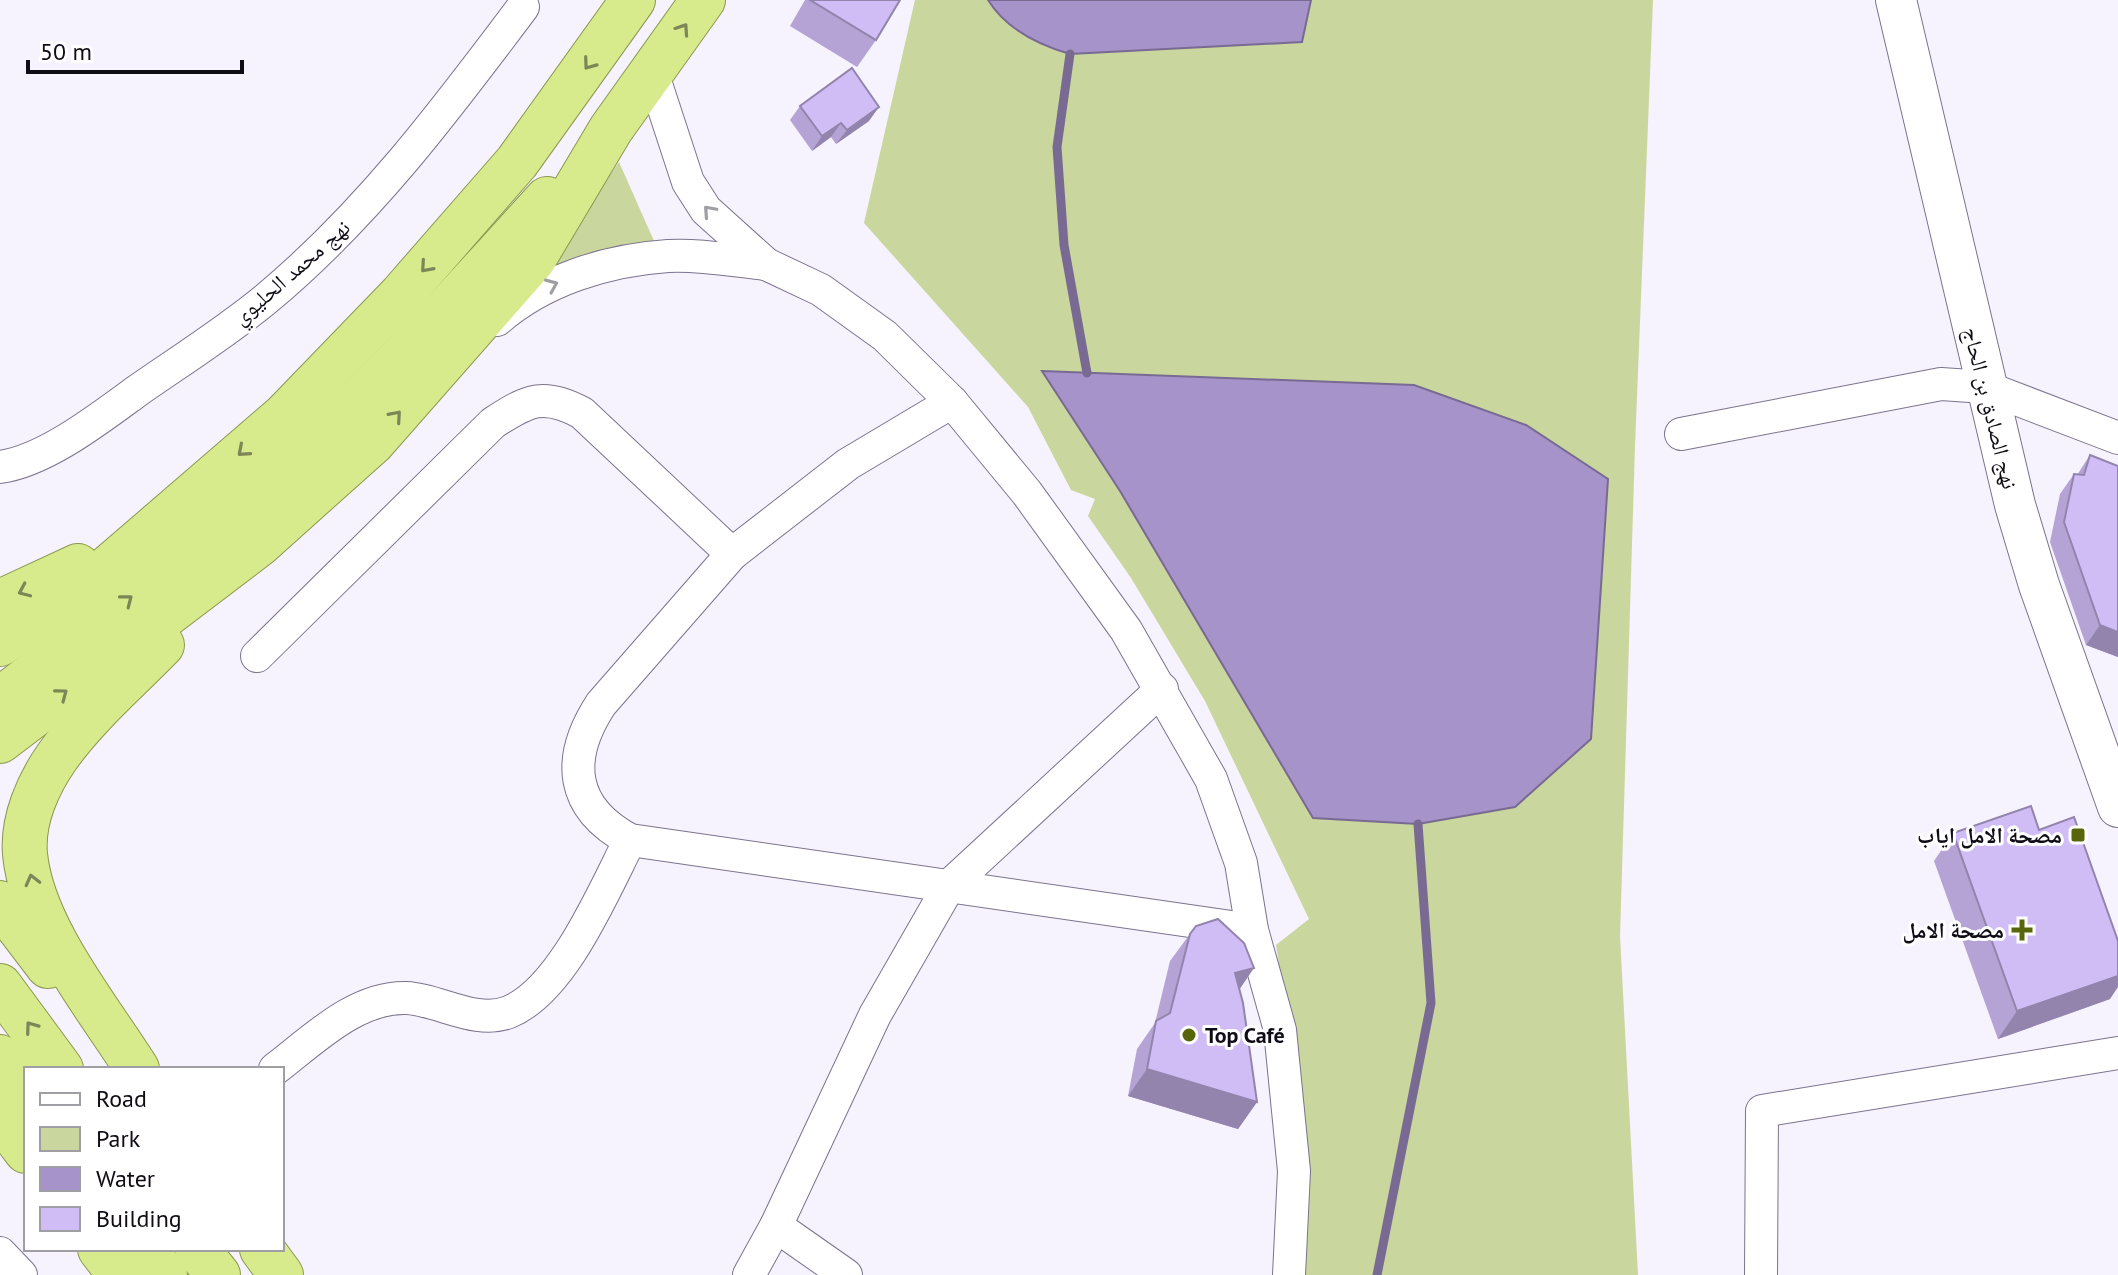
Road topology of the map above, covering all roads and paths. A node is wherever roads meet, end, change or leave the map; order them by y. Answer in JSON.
{"nodes":[{"id":1,"x":633,"y":0,"type":"edge"},
{"id":2,"x":703,"y":0,"type":"edge"},
{"id":3,"x":1896,"y":0,"type":"edge"},
{"id":4,"x":523,"y":7,"type":"dead end"},
{"id":5,"x":653,"y":75,"type":"junction"},
{"id":6,"x":611,"y":129,"type":"junction"},
{"id":7,"x":766,"y":264,"type":"junction"},
{"id":8,"x":424,"y":384,"type":"junction"},
{"id":9,"x":1985,"y":387,"type":"junction"},
{"id":10,"x":952,"y":402,"type":"junction"},
{"id":11,"x":1681,"y":434,"type":"dead end"},
{"id":12,"x":2118,"y":438,"type":"edge"},
{"id":13,"x":0,"y":467,"type":"edge"},
{"id":14,"x":211,"y":479,"type":"junction"},
{"id":15,"x":258,"y":545,"type":"junction"},
{"id":16,"x":732,"y":554,"type":"junction"},
{"id":17,"x":0,"y":602,"type":"edge"},
{"id":18,"x":0,"y":644,"type":"edge"},
{"id":19,"x":257,"y":656,"type":"dead end"},
{"id":20,"x":1162,"y":689,"type":"junction"},
{"id":21,"x":0,"y":700,"type":"edge"},
{"id":22,"x":0,"y":741,"type":"edge"},
{"id":23,"x":2118,"y":807,"type":"edge"},
{"id":24,"x":630,"y":840,"type":"junction"},
{"id":25,"x":949,"y":886,"type":"junction"},
{"id":26,"x":0,"y":903,"type":"edge"},
{"id":27,"x":1252,"y":930,"type":"junction"},
{"id":28,"x":0,"y":986,"type":"edge"},
{"id":29,"x":2118,"y":1053,"type":"edge"},
{"id":30,"x":0,"y":1057,"type":"edge"},
{"id":31,"x":60,"y":1067,"type":"edge"},
{"id":32,"x":125,"y":1067,"type":"edge"},
{"id":33,"x":136,"y":1067,"type":"edge"},
{"id":34,"x":278,"y":1067,"type":"edge"},
{"id":35,"x":24,"y":1090,"type":"edge"},
{"id":36,"x":0,"y":1116,"type":"edge"},
{"id":37,"x":24,"y":1148,"type":"edge"},
{"id":38,"x":776,"y":1226,"type":"junction"},
{"id":39,"x":102,"y":1251,"type":"edge"},
{"id":40,"x":146,"y":1251,"type":"edge"},
{"id":41,"x":199,"y":1251,"type":"edge"},
{"id":42,"x":263,"y":1251,"type":"edge"},
{"id":43,"x":0,"y":1253,"type":"edge"},
{"id":44,"x":21,"y":1275,"type":"edge"},
{"id":45,"x":120,"y":1275,"type":"edge"},
{"id":46,"x":165,"y":1275,"type":"edge"},
{"id":47,"x":218,"y":1275,"type":"edge"},
{"id":48,"x":281,"y":1275,"type":"edge"},
{"id":49,"x":749,"y":1275,"type":"edge"},
{"id":50,"x":846,"y":1275,"type":"edge"},
{"id":51,"x":1289,"y":1275,"type":"edge"},
{"id":52,"x":1761,"y":1275,"type":"edge"}],
"edges":[{"from":1,"to":14,"type":"highway","one_way":true},
{"from":5,"to":2,"type":"highway","one_way":true},
{"from":3,"to":9,"type":"street","name":"نهج الصادق بن الحاج"},
{"from":4,"to":13,"type":"street","name":"نهج محمد الحليوي"},
{"from":5,"to":6,"type":"highway"},
{"from":7,"to":5,"type":"street","one_way":true},
{"from":6,"to":8,"type":"highway"},
{"from":21,"to":6,"type":"highway","one_way":true},
{"from":8,"to":7,"type":"street","one_way":true},
{"from":7,"to":10,"type":"street"},
{"from":15,"to":8,"type":"highway","one_way":true},
{"from":9,"to":11,"type":"street"},
{"from":9,"to":12,"type":"street"},
{"from":9,"to":23,"type":"street","name":"نهج الصادق بن الحاج"},
{"from":10,"to":16,"type":"street"},
{"from":10,"to":20,"type":"street"},
{"from":14,"to":17,"type":"highway","one_way":true},
{"from":14,"to":18,"type":"highway"},
{"from":22,"to":15,"type":"highway","one_way":true},
{"from":33,"to":15,"type":"highway","one_way":true},
{"from":16,"to":19,"type":"street"},
{"from":16,"to":24,"type":"street"},
{"from":20,"to":25,"type":"street"},
{"from":20,"to":27,"type":"street"},
{"from":24,"to":25,"type":"street"},
{"from":24,"to":34,"type":"street"},
{"from":25,"to":27,"type":"street"},
{"from":25,"to":38,"type":"street"},
{"from":26,"to":32,"type":"highway"},
{"from":27,"to":51,"type":"street"},
{"from":31,"to":28,"type":"highway","one_way":true},
{"from":29,"to":52,"type":"street"},
{"from":30,"to":35,"type":"highway"},
{"from":36,"to":37,"type":"highway"},
{"from":38,"to":49,"type":"street"},
{"from":38,"to":50,"type":"street"},
{"from":39,"to":45,"type":"highway"},
{"from":40,"to":46,"type":"highway"},
{"from":41,"to":47,"type":"highway"},
{"from":42,"to":48,"type":"highway"},
{"from":43,"to":44,"type":"street"}]}
